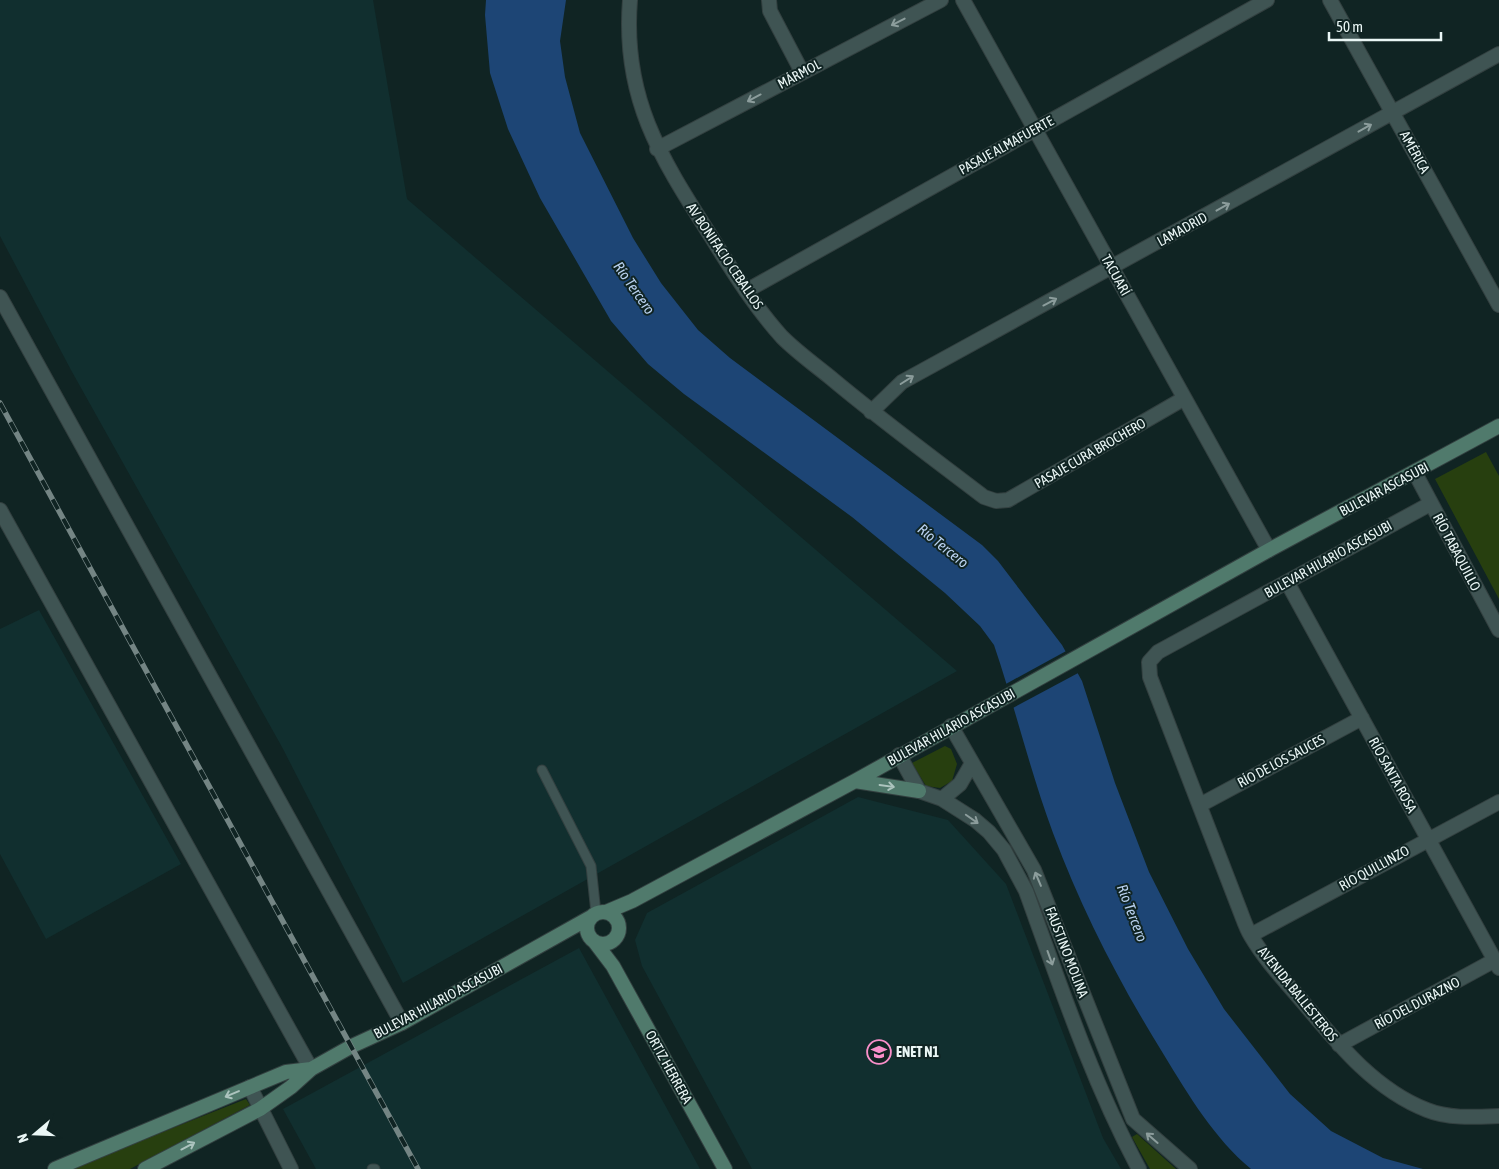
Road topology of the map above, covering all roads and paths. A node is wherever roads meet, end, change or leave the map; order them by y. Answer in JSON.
{"nodes":[{"id":1,"x":630,"y":0,"type":"edge"},
{"id":2,"x":769,"y":0,"type":"edge"},
{"id":3,"x":941,"y":0,"type":"edge"},
{"id":4,"x":963,"y":0,"type":"edge"},
{"id":5,"x":1267,"y":0,"type":"edge"},
{"id":6,"x":1330,"y":0,"type":"edge"},
{"id":7,"x":1499,"y":54,"type":"edge"},
{"id":8,"x":802,"y":72,"type":"junction"},
{"id":9,"x":1393,"y":113,"type":"junction"},
{"id":10,"x":1034,"y":128,"type":"junction"},
{"id":11,"x":657,"y":149,"type":"junction"},
{"id":12,"x":1112,"y":268,"type":"junction"},
{"id":13,"x":746,"y":291,"type":"junction"},
{"id":14,"x":0,"y":298,"type":"edge"},
{"id":15,"x":1499,"y":305,"type":"edge"},
{"id":16,"x":1183,"y":399,"type":"junction"},
{"id":17,"x":871,"y":412,"type":"junction"},
{"id":18,"x":1499,"y":426,"type":"edge"},
{"id":19,"x":1415,"y":473,"type":"junction"},
{"id":20,"x":996,"y":501,"type":"joint"},
{"id":21,"x":1430,"y":504,"type":"junction"},
{"id":22,"x":0,"y":510,"type":"edge"},
{"id":23,"x":1269,"y":550,"type":"junction"},
{"id":24,"x":1287,"y":582,"type":"junction"},
{"id":25,"x":1499,"y":630,"type":"edge"},
{"id":26,"x":1149,"y":662,"type":"joint"},
{"id":27,"x":1362,"y":718,"type":"junction"},
{"id":28,"x":950,"y":726,"type":"junction"},
{"id":29,"x":899,"y":755,"type":"junction"},
{"id":30,"x":972,"y":765,"type":"junction"},
{"id":31,"x":542,"y":770,"type":"dead end"},
{"id":32,"x":854,"y":781,"type":"junction"},
{"id":33,"x":919,"y":790,"type":"junction"},
{"id":34,"x":942,"y":799,"type":"junction"},
{"id":35,"x":1499,"y":802,"type":"edge"},
{"id":36,"x":1200,"y":805,"type":"junction"},
{"id":37,"x":1428,"y":839,"type":"junction"},
{"id":38,"x":632,"y":901,"type":"junction"},
{"id":39,"x":598,"y":914,"type":"junction"},
{"id":40,"x":619,"y":922,"type":"junction"},
{"id":41,"x":566,"y":932,"type":"junction"},
{"id":42,"x":1250,"y":936,"type":"junction"},
{"id":43,"x":591,"y":937,"type":"junction"},
{"id":44,"x":615,"y":939,"type":"junction"},
{"id":45,"x":1497,"y":964,"type":"edge"},
{"id":46,"x":613,"y":966,"type":"junction"},
{"id":47,"x":402,"y":1023,"type":"junction"},
{"id":48,"x":1339,"y":1045,"type":"junction"},
{"id":49,"x":311,"y":1069,"type":"junction"},
{"id":50,"x":250,"y":1087,"type":"junction"},
{"id":51,"x":260,"y":1109,"type":"junction"},
{"id":52,"x":1499,"y":1116,"type":"edge"},
{"id":53,"x":55,"y":1169,"type":"edge"},
{"id":54,"x":145,"y":1169,"type":"edge"},
{"id":55,"x":292,"y":1169,"type":"edge"},
{"id":56,"x":725,"y":1169,"type":"edge"},
{"id":57,"x":1139,"y":1169,"type":"edge"},
{"id":58,"x":1190,"y":1169,"type":"edge"}],
"edges":[{"from":1,"to":11,"type":"street","name":"AV BONIFACIO CEBALLOS"},
{"from":2,"to":8,"type":"street"},
{"from":3,"to":8,"type":"street","name":"MÁRMOL","one_way":true},
{"from":4,"to":10,"type":"street","name":"TACUARÍ"},
{"from":5,"to":10,"type":"street","name":"PASAJE ALMAFUERTE"},
{"from":6,"to":9,"type":"street","name":"AMÉRICA"},
{"from":7,"to":9,"type":"street","name":"LAMADRID"},
{"from":8,"to":11,"type":"street","name":"MÁRMOL","one_way":true},
{"from":12,"to":9,"type":"street","name":"LAMADRID","one_way":true},
{"from":9,"to":15,"type":"street","name":"AMÉRICA"},
{"from":10,"to":12,"type":"street","name":"TACUARÍ"},
{"from":10,"to":13,"type":"street","name":"PASAJE ALMAFUERTE"},
{"from":11,"to":13,"type":"street","name":"AV BONIFACIO CEBALLOS"},
{"from":12,"to":16,"type":"street","name":"TACUARÍ"},
{"from":17,"to":12,"type":"street","name":"LAMADRID","one_way":true},
{"from":13,"to":17,"type":"street","name":"AV BONIFACIO CEBALLOS"},
{"from":14,"to":47,"type":"street"},
{"from":16,"to":20,"type":"street","name":"PASAJE CURA BROCHERO"},
{"from":16,"to":23,"type":"street","name":"TACUARÍ"},
{"from":17,"to":20,"type":"street","name":"AV BONIFACIO CEBALLOS"},
{"from":18,"to":19,"type":"main road","name":"BULEVAR ASCASUBI"},
{"from":19,"to":21,"type":"street","name":"RÍO TABAQUILLO"},
{"from":19,"to":23,"type":"main road","name":"BULEVAR ASCASUBI"},
{"from":21,"to":24,"type":"street","name":"BULEVAR HILARIO ASCASUBI"},
{"from":21,"to":25,"type":"street","name":"RÍO TABAQUILLO"},
{"from":22,"to":49,"type":"street"},
{"from":23,"to":28,"type":"main road","name":"BULEVAR HILARIO ASCASUBI"},
{"from":24,"to":26,"type":"street","name":"BULEVAR HILARIO ASCASUBI"},
{"from":24,"to":27,"type":"street","name":"RÍO SANTA ROSA"},
{"from":26,"to":36,"type":"street","name":"AVENIDA BALLESTEROS"},
{"from":27,"to":36,"type":"street","name":"RÍO DE LOS SAUCES"},
{"from":27,"to":37,"type":"street","name":"RÍO SANTA ROSA"},
{"from":28,"to":29,"type":"main road","name":"BULEVAR HILARIO ASCASUBI"},
{"from":28,"to":30,"type":"street","name":"FAUSTINO MOLINA"},
{"from":29,"to":32,"type":"main road","name":"BULEVAR HILARIO ASCASUBI"},
{"from":29,"to":33,"type":"street"},
{"from":30,"to":34,"type":"street"},
{"from":58,"to":30,"type":"street","name":"FAUSTINO MOLINA","one_way":true},
{"from":31,"to":39,"type":"lane"},
{"from":32,"to":33,"type":"main road","one_way":true},
{"from":32,"to":38,"type":"main road","name":"BULEVAR HILARIO ASCASUBI"},
{"from":33,"to":34,"type":"street","name":"FAUSTINO MOLINA"},
{"from":34,"to":57,"type":"street","name":"FAUSTINO MOLINA","one_way":true},
{"from":35,"to":37,"type":"street","name":"RÍO QUILLINZO"},
{"from":36,"to":42,"type":"street","name":"AVENIDA BALLESTEROS"},
{"from":37,"to":42,"type":"street","name":"RÍO QUILLINZO"},
{"from":37,"to":45,"type":"street","name":"RÍO SANTA ROSA"},
{"from":38,"to":39,"type":"main road","name":"BULEVAR HILARIO ASCASUBI"},
{"from":38,"to":40,"type":"main road"},
{"from":39,"to":40,"type":"main road"},
{"from":39,"to":41,"type":"main road","name":"BULEVAR HILARIO ASCASUBI"},
{"from":39,"to":43,"type":"main road"},
{"from":40,"to":44,"type":"main road"},
{"from":41,"to":43,"type":"main road"},
{"from":41,"to":47,"type":"main road","name":"BULEVAR HILARIO ASCASUBI"},
{"from":42,"to":48,"type":"street","name":"AVENIDA BALLESTEROS"},
{"from":43,"to":44,"type":"main road"},
{"from":43,"to":46,"type":"main road","name":"ORTIZ HERRERA"},
{"from":44,"to":46,"type":"main road"},
{"from":45,"to":48,"type":"street","name":"RÍO DEL DURAZNO"},
{"from":46,"to":56,"type":"main road","name":"ORTIZ HERRERA"},
{"from":47,"to":49,"type":"main road","name":"BULEVAR HILARIO ASCASUBI"},
{"from":48,"to":52,"type":"street","name":"AVENIDA BALLESTEROS"},
{"from":49,"to":50,"type":"main road","name":"BULEVAR HILARIO ASCASUBI"},
{"from":49,"to":51,"type":"main road","name":"BULEVAR HILARIO ASCASUBI"},
{"from":50,"to":51,"type":"street"},
{"from":50,"to":53,"type":"main road","name":"BULEVAR HILARIO ASCASUBI","one_way":true},
{"from":54,"to":51,"type":"main road","name":"BULEVAR HILARIO ASCASUBI","one_way":true},
{"from":51,"to":55,"type":"street"}]}
